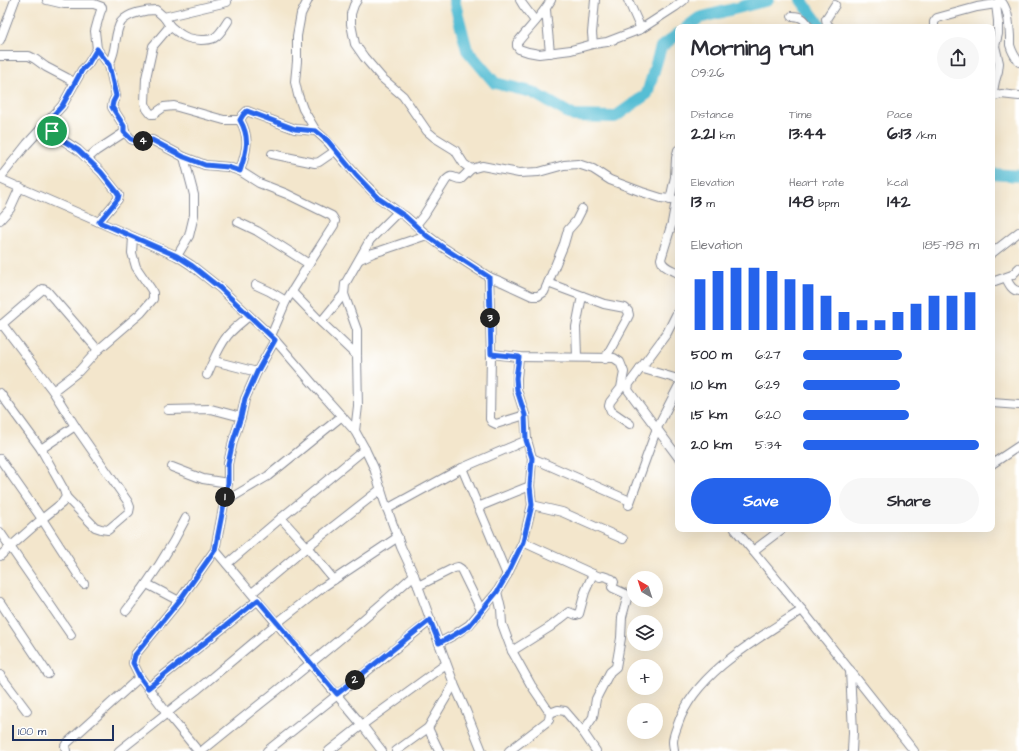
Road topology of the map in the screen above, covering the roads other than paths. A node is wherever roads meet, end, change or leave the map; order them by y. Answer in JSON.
{"nodes":[{"id":1,"x":15,"y":0,"type":"edge"},
{"id":2,"x":47,"y":0,"type":"edge"},
{"id":3,"x":308,"y":0,"type":"edge"},
{"id":4,"x":357,"y":0,"type":"edge"},
{"id":5,"x":520,"y":0,"type":"edge"},
{"id":6,"x":550,"y":0,"type":"edge"},
{"id":7,"x":594,"y":0,"type":"edge"},
{"id":8,"x":628,"y":0,"type":"edge"},
{"id":9,"x":684,"y":0,"type":"edge"},
{"id":10,"x":999,"y":1,"type":"edge"},
{"id":11,"x":227,"y":2,"type":"dead end"},
{"id":12,"x":834,"y":5,"type":"dead end"},
{"id":13,"x":546,"y":10,"type":"junction"},
{"id":14,"x":792,"y":16,"type":"dead end"},
{"id":15,"x":164,"y":17,"type":"junction"},
{"id":16,"x":228,"y":21,"type":"dead end"},
{"id":17,"x":535,"y":21,"type":"junction"},
{"id":18,"x":3,"y":23,"type":"edge"},
{"id":19,"x":807,"y":24,"type":"edge"},
{"id":20,"x":827,"y":24,"type":"edge"},
{"id":21,"x":934,"y":24,"type":"edge"},
{"id":22,"x":170,"y":26,"type":"junction"},
{"id":23,"x":641,"y":29,"type":"junction"},
{"id":24,"x":0,"y":40,"type":"edge"},
{"id":25,"x":593,"y":44,"type":"junction"},
{"id":26,"x":995,"y":46,"type":"edge"},
{"id":27,"x":995,"y":46,"type":"edge"},
{"id":28,"x":97,"y":49,"type":"junction"},
{"id":29,"x":550,"y":53,"type":"junction"},
{"id":30,"x":0,"y":57,"type":"edge"},
{"id":31,"x":1019,"y":62,"type":"edge"},
{"id":32,"x":109,"y":65,"type":"junction"},
{"id":33,"x":995,"y":81,"type":"edge"},
{"id":34,"x":75,"y":83,"type":"junction"},
{"id":35,"x":995,"y":96,"type":"edge"},
{"id":36,"x":1019,"y":96,"type":"edge"},
{"id":37,"x":240,"y":120,"type":"junction"},
{"id":38,"x":46,"y":123,"type":"junction"},
{"id":39,"x":316,"y":131,"type":"junction"},
{"id":40,"x":124,"y":132,"type":"junction"},
{"id":41,"x":335,"y":151,"type":"junction"},
{"id":42,"x":272,"y":154,"type":"dead end"},
{"id":43,"x":184,"y":157,"type":"junction"},
{"id":44,"x":87,"y":159,"type":"junction"},
{"id":45,"x":675,"y":162,"type":"edge"},
{"id":46,"x":471,"y":170,"type":"junction"},
{"id":47,"x":240,"y":171,"type":"junction"},
{"id":48,"x":675,"y":177,"type":"edge"},
{"id":49,"x":675,"y":177,"type":"edge"},
{"id":50,"x":0,"y":179,"type":"edge"},
{"id":51,"x":20,"y":187,"type":"junction"},
{"id":52,"x":675,"y":200,"type":"edge"},
{"id":53,"x":582,"y":209,"type":"dead end"},
{"id":54,"x":398,"y":212,"type":"junction"},
{"id":55,"x":0,"y":220,"type":"edge"},
{"id":56,"x":99,"y":222,"type":"junction"},
{"id":57,"x":238,"y":222,"type":"dead end"},
{"id":58,"x":416,"y":225,"type":"junction"},
{"id":59,"x":1019,"y":232,"type":"edge"},
{"id":60,"x":427,"y":236,"type":"junction"},
{"id":61,"x":133,"y":237,"type":"junction"},
{"id":62,"x":995,"y":251,"type":"edge"},
{"id":63,"x":177,"y":256,"type":"junction"},
{"id":64,"x":360,"y":259,"type":"junction"},
{"id":65,"x":309,"y":264,"type":"junction"},
{"id":66,"x":1019,"y":268,"type":"edge"},
{"id":67,"x":675,"y":271,"type":"edge"},
{"id":68,"x":489,"y":277,"type":"junction"},
{"id":69,"x":1006,"y":278,"type":"junction"},
{"id":70,"x":995,"y":281,"type":"edge"},
{"id":71,"x":548,"y":283,"type":"junction"},
{"id":72,"x":256,"y":285,"type":"dead end"},
{"id":73,"x":1019,"y":291,"type":"edge"},
{"id":74,"x":292,"y":292,"type":"junction"},
{"id":75,"x":344,"y":294,"type":"junction"},
{"id":76,"x":582,"y":296,"type":"junction"},
{"id":77,"x":286,"y":301,"type":"junction"},
{"id":78,"x":249,"y":316,"type":"junction"},
{"id":79,"x":321,"y":322,"type":"junction"},
{"id":80,"x":675,"y":323,"type":"edge"},
{"id":81,"x":1,"y":325,"type":"edge"},
{"id":82,"x":273,"y":338,"type":"junction"},
{"id":83,"x":98,"y":350,"type":"junction"},
{"id":84,"x":491,"y":354,"type":"junction"},
{"id":85,"x":357,"y":356,"type":"junction"},
{"id":86,"x":519,"y":357,"type":"junction"},
{"id":87,"x":578,"y":357,"type":"junction"},
{"id":88,"x":605,"y":358,"type":"junction"},
{"id":89,"x":214,"y":361,"type":"junction"},
{"id":90,"x":640,"y":368,"type":"junction"},
{"id":91,"x":257,"y":372,"type":"junction"},
{"id":92,"x":207,"y":375,"type":"dead end"},
{"id":93,"x":675,"y":377,"type":"edge"},
{"id":94,"x":53,"y":392,"type":"junction"},
{"id":95,"x":0,"y":393,"type":"edge"},
{"id":96,"x":675,"y":393,"type":"edge"},
{"id":97,"x":995,"y":403,"type":"edge"},
{"id":98,"x":1019,"y":405,"type":"edge"},
{"id":99,"x":168,"y":410,"type":"dead end"},
{"id":100,"x":525,"y":415,"type":"junction"},
{"id":101,"x":342,"y":416,"type":"junction"},
{"id":102,"x":241,"y":417,"type":"junction"},
{"id":103,"x":630,"y":424,"type":"dead end"},
{"id":104,"x":75,"y":426,"type":"junction"},
{"id":105,"x":657,"y":428,"type":"junction"},
{"id":106,"x":355,"y":431,"type":"junction"},
{"id":107,"x":526,"y":440,"type":"junction"},
{"id":108,"x":1019,"y":446,"type":"edge"},
{"id":109,"x":41,"y":449,"type":"junction"},
{"id":110,"x":365,"y":449,"type":"junction"},
{"id":111,"x":675,"y":452,"type":"edge"},
{"id":112,"x":532,"y":458,"type":"junction"},
{"id":113,"x":0,"y":459,"type":"edge"},
{"id":114,"x":995,"y":462,"type":"edge"},
{"id":115,"x":172,"y":468,"type":"dead end"},
{"id":116,"x":462,"y":468,"type":"junction"},
{"id":117,"x":228,"y":483,"type":"junction"},
{"id":118,"x":530,"y":486,"type":"junction"},
{"id":119,"x":381,"y":489,"type":"junction"},
{"id":120,"x":66,"y":497,"type":"junction"},
{"id":121,"x":224,"y":502,"type":"junction"},
{"id":122,"x":532,"y":505,"type":"junction"},
{"id":123,"x":478,"y":507,"type":"junction"},
{"id":124,"x":387,"y":509,"type":"junction"},
{"id":125,"x":186,"y":518,"type":"dead end"},
{"id":126,"x":281,"y":518,"type":"junction"},
{"id":127,"x":42,"y":519,"type":"junction"},
{"id":128,"x":0,"y":532,"type":"edge"},
{"id":129,"x":737,"y":532,"type":"edge"},
{"id":130,"x":778,"y":532,"type":"edge"},
{"id":131,"x":398,"y":538,"type":"junction"},
{"id":132,"x":623,"y":539,"type":"dead end"},
{"id":133,"x":523,"y":542,"type":"junction"},
{"id":134,"x":10,"y":547,"type":"junction"},
{"id":135,"x":307,"y":547,"type":"junction"},
{"id":136,"x":215,"y":550,"type":"junction"},
{"id":137,"x":753,"y":551,"type":"junction"},
{"id":138,"x":0,"y":556,"type":"edge"},
{"id":139,"x":227,"y":564,"type":"junction"},
{"id":140,"x":593,"y":574,"type":"junction"},
{"id":141,"x":414,"y":575,"type":"junction"},
{"id":142,"x":507,"y":575,"type":"junction"},
{"id":143,"x":334,"y":580,"type":"junction"},
{"id":144,"x":84,"y":584,"type":"dead end"},
{"id":145,"x":147,"y":584,"type":"junction"},
{"id":146,"x":418,"y":586,"type":"junction"},
{"id":147,"x":497,"y":592,"type":"junction"},
{"id":148,"x":252,"y":593,"type":"junction"},
{"id":149,"x":258,"y":600,"type":"junction"},
{"id":150,"x":179,"y":601,"type":"junction"},
{"id":151,"x":0,"y":602,"type":"edge"},
{"id":152,"x":481,"y":610,"type":"junction"},
{"id":153,"x":802,"y":610,"type":"junction"},
{"id":154,"x":126,"y":611,"type":"dead end"},
{"id":155,"x":430,"y":620,"type":"junction"},
{"id":156,"x":277,"y":623,"type":"junction"},
{"id":157,"x":71,"y":635,"type":"dead end"},
{"id":158,"x":439,"y":643,"type":"junction"},
{"id":159,"x":512,"y":651,"type":"junction"},
{"id":160,"x":311,"y":664,"type":"junction"},
{"id":161,"x":446,"y":664,"type":"junction"},
{"id":162,"x":850,"y":670,"type":"junction"},
{"id":163,"x":48,"y":674,"type":"dead end"},
{"id":164,"x":0,"y":675,"type":"edge"},
{"id":165,"x":140,"y":677,"type":"junction"},
{"id":166,"x":454,"y":684,"type":"junction"},
{"id":167,"x":148,"y":688,"type":"junction"},
{"id":168,"x":337,"y":694,"type":"junction"},
{"id":169,"x":27,"y":711,"type":"dead end"},
{"id":170,"x":168,"y":713,"type":"junction"},
{"id":171,"x":550,"y":713,"type":"junction"},
{"id":172,"x":362,"y":725,"type":"junction"},
{"id":173,"x":428,"y":728,"type":"junction"},
{"id":174,"x":583,"y":732,"type":"junction"},
{"id":175,"x":66,"y":751,"type":"edge"},
{"id":176,"x":119,"y":751,"type":"edge"},
{"id":177,"x":198,"y":751,"type":"edge"},
{"id":178,"x":202,"y":751,"type":"edge"},
{"id":179,"x":267,"y":751,"type":"edge"},
{"id":180,"x":329,"y":751,"type":"edge"},
{"id":181,"x":382,"y":751,"type":"edge"},
{"id":182,"x":396,"y":751,"type":"edge"},
{"id":183,"x":439,"y":751,"type":"edge"},
{"id":184,"x":482,"y":751,"type":"edge"},
{"id":185,"x":509,"y":751,"type":"edge"},
{"id":186,"x":596,"y":751,"type":"edge"},
{"id":187,"x":674,"y":751,"type":"edge"},
{"id":188,"x":852,"y":751,"type":"edge"},
{"id":189,"x":914,"y":751,"type":"edge"}],
"edges":[{"from":1,"to":18,"type":"street"},
{"from":2,"to":28,"type":"street"},
{"from":3,"to":39,"type":"street"},
{"from":4,"to":46,"type":"street"},
{"from":5,"to":17,"type":"street"},
{"from":6,"to":13,"type":"street"},
{"from":7,"to":25,"type":"street"},
{"from":8,"to":23,"type":"street"},
{"from":9,"to":23,"type":"street"},
{"from":10,"to":21,"type":"street"},
{"from":10,"to":26,"type":"street"},
{"from":10,"to":31,"type":"street"},
{"from":11,"to":15,"type":"street"},
{"from":12,"to":20,"type":"street"},
{"from":13,"to":17,"type":"street"},
{"from":13,"to":29,"type":"street"},
{"from":14,"to":19,"type":"street"},
{"from":15,"to":22,"type":"street"},
{"from":15,"to":32,"type":"street"},
{"from":16,"to":22,"type":"street"},
{"from":17,"to":29,"type":"street"},
{"from":18,"to":24,"type":"street"},
{"from":22,"to":37,"type":"street"},
{"from":23,"to":25,"type":"street"},
{"from":25,"to":29,"type":"street"},
{"from":27,"to":33,"type":"street"},
{"from":28,"to":32,"type":"street"},
{"from":28,"to":34,"type":"street"},
{"from":30,"to":34,"type":"street"},
{"from":32,"to":40,"type":"street"},
{"from":34,"to":38,"type":"street"},
{"from":35,"to":36,"type":"street"},
{"from":37,"to":39,"type":"street"},
{"from":37,"to":47,"type":"street"},
{"from":38,"to":44,"type":"street"},
{"from":38,"to":50,"type":"street"},
{"from":39,"to":41,"type":"street"},
{"from":40,"to":43,"type":"street"},
{"from":40,"to":44,"type":"street"},
{"from":41,"to":42,"type":"street"},
{"from":41,"to":54,"type":"street"},
{"from":43,"to":47,"type":"street"},
{"from":43,"to":63,"type":"street"},
{"from":44,"to":56,"type":"street"},
{"from":45,"to":49,"type":"street"},
{"from":46,"to":52,"type":"street"},
{"from":46,"to":58,"type":"street"},
{"from":47,"to":65,"type":"street"},
{"from":48,"to":52,"type":"street"},
{"from":50,"to":51,"type":"street"},
{"from":51,"to":55,"type":"street"},
{"from":51,"to":56,"type":"street"},
{"from":52,"to":67,"type":"street"},
{"from":53,"to":71,"type":"street"},
{"from":54,"to":58,"type":"street"},
{"from":54,"to":64,"type":"street"},
{"from":56,"to":61,"type":"street"},
{"from":57,"to":65,"type":"street"},
{"from":58,"to":60,"type":"street"},
{"from":59,"to":62,"type":"street"},
{"from":60,"to":64,"type":"street"},
{"from":60,"to":68,"type":"street"},
{"from":61,"to":63,"type":"street"},
{"from":61,"to":83,"type":"street"},
{"from":63,"to":78,"type":"street"},
{"from":64,"to":75,"type":"street"},
{"from":65,"to":74,"type":"street"},
{"from":66,"to":69,"type":"street"},
{"from":68,"to":71,"type":"street"},
{"from":68,"to":84,"type":"street"},
{"from":69,"to":70,"type":"street"},
{"from":69,"to":73,"type":"street"},
{"from":71,"to":76,"type":"street"},
{"from":72,"to":77,"type":"street"},
{"from":74,"to":77,"type":"street"},
{"from":74,"to":79,"type":"street"},
{"from":75,"to":79,"type":"street"},
{"from":75,"to":85,"type":"street"},
{"from":76,"to":87,"type":"street"},
{"from":76,"to":88,"type":"street"},
{"from":77,"to":82,"type":"street"},
{"from":78,"to":82,"type":"street"},
{"from":78,"to":89,"type":"street"},
{"from":79,"to":85,"type":"street"},
{"from":80,"to":90,"type":"street"},
{"from":81,"to":83,"type":"street"},
{"from":81,"to":94,"type":"street"},
{"from":82,"to":91,"type":"street"},
{"from":82,"to":101,"type":"street"},
{"from":83,"to":94,"type":"street"},
{"from":84,"to":86,"type":"street"},
{"from":84,"to":100,"type":"street"},
{"from":85,"to":106,"type":"street"},
{"from":86,"to":87,"type":"street"},
{"from":86,"to":100,"type":"street"},
{"from":87,"to":88,"type":"street"},
{"from":88,"to":103,"type":"street"},
{"from":89,"to":91,"type":"street"},
{"from":89,"to":92,"type":"street"},
{"from":90,"to":93,"type":"street"},
{"from":90,"to":105,"type":"street"},
{"from":91,"to":102,"type":"street"},
{"from":94,"to":104,"type":"street"},
{"from":95,"to":109,"type":"street"},
{"from":96,"to":105,"type":"street"},
{"from":97,"to":98,"type":"street"},
{"from":99,"to":102,"type":"street"},
{"from":100,"to":107,"type":"street"},
{"from":101,"to":106,"type":"street"},
{"from":101,"to":121,"type":"street"},
{"from":102,"to":117,"type":"street"},
{"from":104,"to":109,"type":"street"},
{"from":104,"to":120,"type":"street"},
{"from":105,"to":111,"type":"street"},
{"from":105,"to":112,"type":"street"},
{"from":106,"to":110,"type":"street"},
{"from":107,"to":112,"type":"street"},
{"from":107,"to":116,"type":"street"},
{"from":108,"to":114,"type":"street"},
{"from":109,"to":120,"type":"street"},
{"from":110,"to":119,"type":"street"},
{"from":110,"to":126,"type":"street"},
{"from":112,"to":118,"type":"street"},
{"from":113,"to":127,"type":"street"},
{"from":115,"to":117,"type":"street"},
{"from":116,"to":123,"type":"street"},
{"from":116,"to":124,"type":"street"},
{"from":117,"to":121,"type":"street"},
{"from":118,"to":122,"type":"street"},
{"from":118,"to":123,"type":"street"},
{"from":119,"to":124,"type":"street"},
{"from":119,"to":135,"type":"street"},
{"from":120,"to":127,"type":"street"},
{"from":121,"to":136,"type":"street"},
{"from":122,"to":132,"type":"street"},
{"from":122,"to":133,"type":"street"},
{"from":123,"to":142,"type":"street"},
{"from":124,"to":131,"type":"street"},
{"from":125,"to":145,"type":"street"},
{"from":126,"to":135,"type":"street"},
{"from":126,"to":139,"type":"street"},
{"from":127,"to":134,"type":"street"},
{"from":127,"to":144,"type":"street"},
{"from":128,"to":134,"type":"street"},
{"from":129,"to":137,"type":"street"},
{"from":130,"to":137,"type":"street"},
{"from":131,"to":141,"type":"street"},
{"from":131,"to":143,"type":"street"},
{"from":133,"to":140,"type":"street"},
{"from":133,"to":142,"type":"street"},
{"from":134,"to":138,"type":"street"},
{"from":134,"to":157,"type":"street"},
{"from":135,"to":143,"type":"street"},
{"from":135,"to":148,"type":"street"},
{"from":136,"to":139,"type":"street"},
{"from":136,"to":150,"type":"street"},
{"from":137,"to":153,"type":"street"},
{"from":139,"to":148,"type":"street"},
{"from":140,"to":159,"type":"street"},
{"from":140,"to":174,"type":"street"},
{"from":141,"to":146,"type":"street"},
{"from":141,"to":160,"type":"street"},
{"from":142,"to":147,"type":"street"},
{"from":143,"to":156,"type":"street"},
{"from":145,"to":150,"type":"street"},
{"from":145,"to":154,"type":"street"},
{"from":146,"to":152,"type":"street"},
{"from":146,"to":155,"type":"street"},
{"from":147,"to":152,"type":"street"},
{"from":147,"to":159,"type":"street"},
{"from":148,"to":149,"type":"street"},
{"from":149,"to":156,"type":"street"},
{"from":149,"to":167,"type":"street"},
{"from":150,"to":165,"type":"street"},
{"from":151,"to":163,"type":"street"},
{"from":152,"to":158,"type":"street"},
{"from":153,"to":162,"type":"street"},
{"from":153,"to":187,"type":"street"},
{"from":155,"to":158,"type":"street"},
{"from":155,"to":168,"type":"street"},
{"from":156,"to":160,"type":"street"},
{"from":156,"to":170,"type":"street"},
{"from":158,"to":161,"type":"street"},
{"from":159,"to":171,"type":"street"},
{"from":160,"to":168,"type":"street"},
{"from":160,"to":178,"type":"street"},
{"from":161,"to":166,"type":"street"},
{"from":161,"to":172,"type":"street"},
{"from":162,"to":188,"type":"street"},
{"from":162,"to":189,"type":"street"},
{"from":164,"to":169,"type":"street"},
{"from":165,"to":167,"type":"street"},
{"from":165,"to":175,"type":"street"},
{"from":166,"to":173,"type":"street"},
{"from":166,"to":184,"type":"street"},
{"from":167,"to":170,"type":"street"},
{"from":168,"to":172,"type":"street"},
{"from":168,"to":179,"type":"street"},
{"from":170,"to":176,"type":"street"},
{"from":170,"to":177,"type":"street"},
{"from":171,"to":174,"type":"street"},
{"from":171,"to":185,"type":"street"},
{"from":172,"to":180,"type":"street"},
{"from":172,"to":181,"type":"street"},
{"from":173,"to":182,"type":"street"},
{"from":173,"to":183,"type":"street"},
{"from":174,"to":186,"type":"street"}]}
